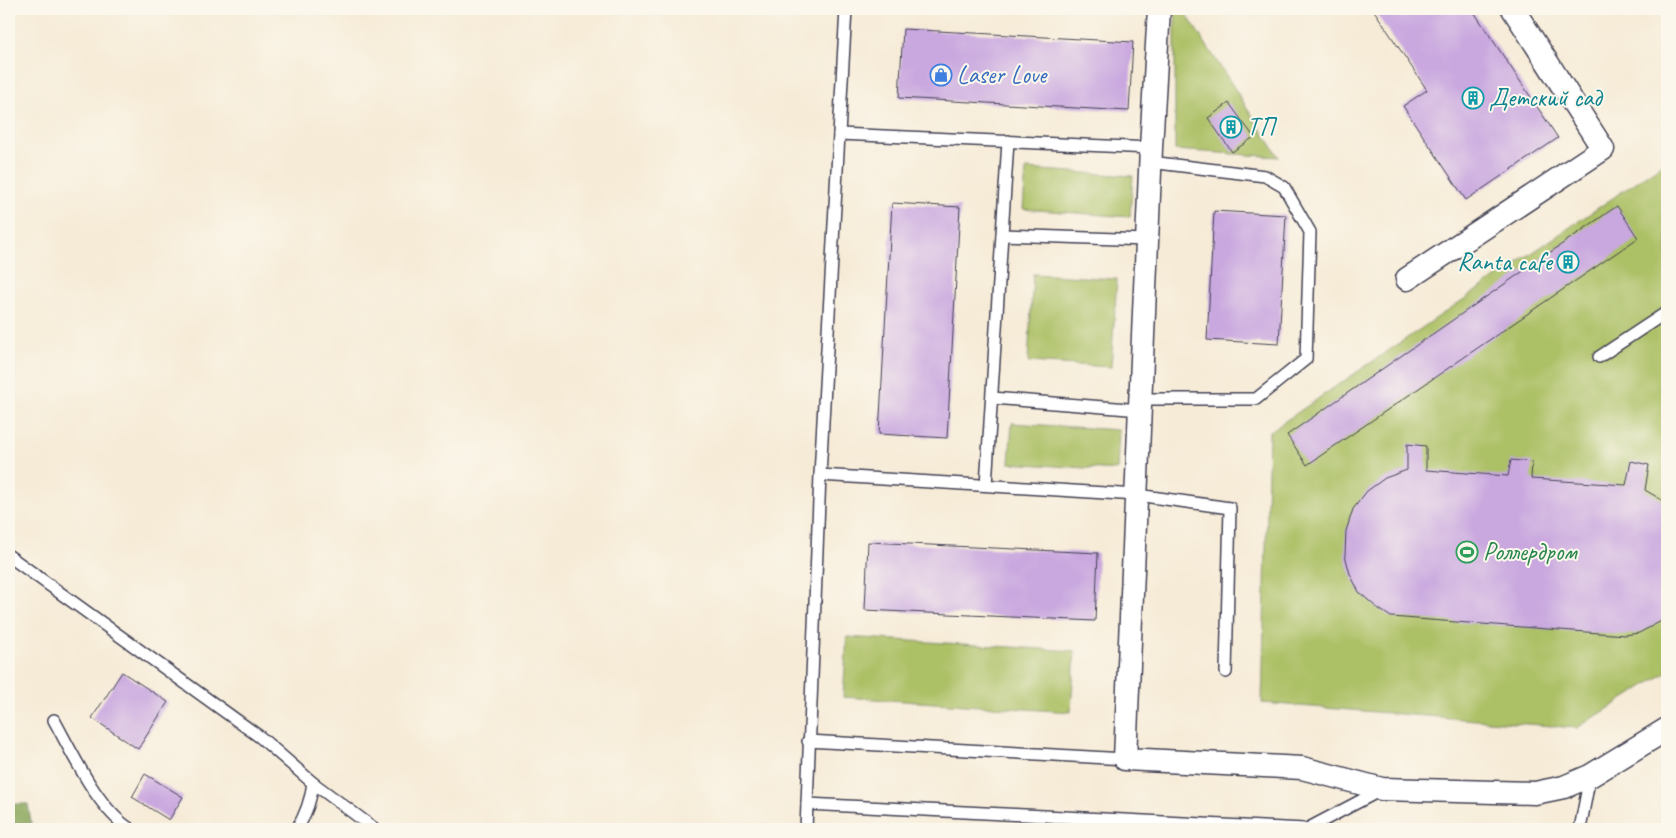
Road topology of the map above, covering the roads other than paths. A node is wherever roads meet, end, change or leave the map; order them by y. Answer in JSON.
{"nodes":[{"id":1,"x":846,"y":9,"type":"edge"},
{"id":2,"x":1160,"y":9,"type":"edge"},
{"id":3,"x":1513,"y":9,"type":"edge"},
{"id":4,"x":839,"y":134,"type":"junction"},
{"id":5,"x":1008,"y":141,"type":"junction"},
{"id":6,"x":1150,"y":155,"type":"junction"},
{"id":7,"x":1002,"y":235,"type":"junction"},
{"id":8,"x":1147,"y":240,"type":"junction"},
{"id":9,"x":1407,"y":279,"type":"dead end"},
{"id":10,"x":1667,"y":312,"type":"edge"},
{"id":11,"x":1599,"y":357,"type":"dead end"},
{"id":12,"x":992,"y":398,"type":"junction"},
{"id":13,"x":1141,"y":404,"type":"junction"},
{"id":14,"x":820,"y":475,"type":"junction"},
{"id":15,"x":986,"y":485,"type":"junction"},
{"id":16,"x":1137,"y":495,"type":"junction"},
{"id":17,"x":9,"y":556,"type":"edge"},
{"id":18,"x":1226,"y":672,"type":"dead end"},
{"id":19,"x":54,"y":720,"type":"dead end"},
{"id":20,"x":1667,"y":729,"type":"edge"},
{"id":21,"x":808,"y":741,"type":"junction"},
{"id":22,"x":1126,"y":759,"type":"junction"},
{"id":23,"x":1590,"y":776,"type":"junction"},
{"id":24,"x":312,"y":782,"type":"junction"},
{"id":25,"x":1382,"y":789,"type":"junction"},
{"id":26,"x":807,"y":804,"type":"junction"},
{"id":27,"x":130,"y":829,"type":"edge"},
{"id":28,"x":297,"y":829,"type":"edge"},
{"id":29,"x":375,"y":829,"type":"edge"},
{"id":30,"x":806,"y":829,"type":"edge"},
{"id":31,"x":1306,"y":829,"type":"edge"},
{"id":32,"x":1580,"y":829,"type":"edge"}],
"edges":[{"from":1,"to":4,"type":"lane"},
{"from":2,"to":6,"type":"street"},
{"from":3,"to":9,"type":"street"},
{"from":4,"to":5,"type":"lane"},
{"from":4,"to":14,"type":"lane"},
{"from":5,"to":6,"type":"lane"},
{"from":5,"to":7,"type":"lane"},
{"from":6,"to":8,"type":"street"},
{"from":6,"to":13,"type":"lane"},
{"from":7,"to":8,"type":"lane"},
{"from":7,"to":12,"type":"lane"},
{"from":8,"to":13,"type":"street"},
{"from":10,"to":11,"type":"lane"},
{"from":12,"to":13,"type":"lane"},
{"from":12,"to":15,"type":"lane"},
{"from":13,"to":16,"type":"street"},
{"from":14,"to":15,"type":"lane"},
{"from":14,"to":21,"type":"lane"},
{"from":15,"to":16,"type":"lane"},
{"from":16,"to":18,"type":"lane"},
{"from":16,"to":22,"type":"street"},
{"from":17,"to":24,"type":"lane"},
{"from":19,"to":27,"type":"lane"},
{"from":20,"to":23,"type":"street"},
{"from":21,"to":22,"type":"lane"},
{"from":21,"to":26,"type":"lane"},
{"from":22,"to":25,"type":"street"},
{"from":23,"to":25,"type":"street"},
{"from":23,"to":32,"type":"lane"},
{"from":24,"to":28,"type":"lane"},
{"from":24,"to":29,"type":"lane"},
{"from":25,"to":31,"type":"lane"},
{"from":26,"to":30,"type":"lane"},
{"from":26,"to":31,"type":"lane"}]}
